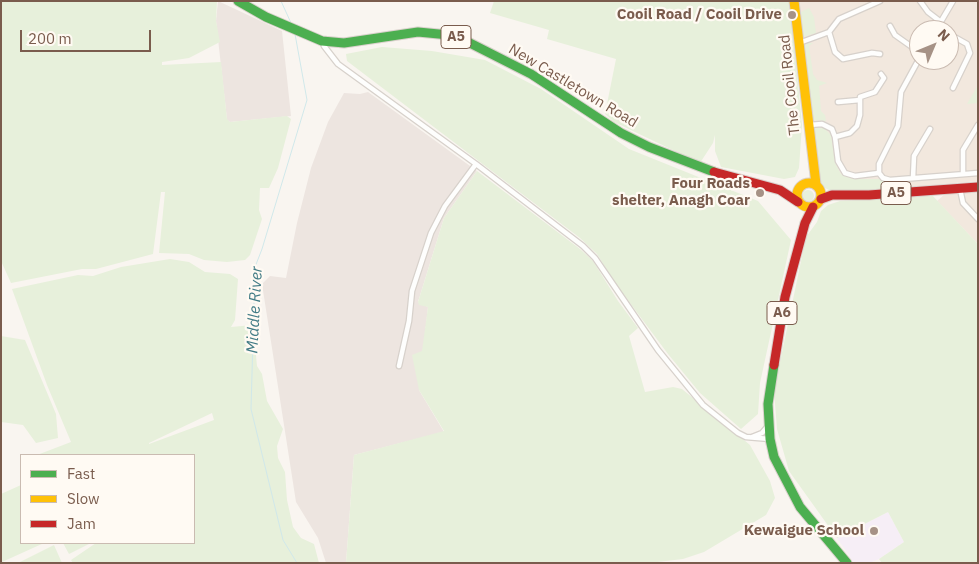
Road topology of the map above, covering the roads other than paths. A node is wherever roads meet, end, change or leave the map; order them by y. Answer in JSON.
{"nodes":[{"id":1,"x":238,"y":1,"type":"edge"},
{"id":2,"x":794,"y":1,"type":"edge"},
{"id":3,"x":880,"y":1,"type":"edge"},
{"id":4,"x":920,"y":1,"type":"edge"},
{"id":5,"x":953,"y":1,"type":"edge"},
{"id":6,"x":934,"y":20,"type":"edge"},
{"id":7,"x":944,"y":20,"type":"edge"},
{"id":8,"x":890,"y":26,"type":"dead end"},
{"id":9,"x":828,"y":32,"type":"junction"},
{"id":10,"x":959,"y":40,"type":"edge"},
{"id":11,"x":799,"y":43,"type":"junction"},
{"id":12,"x":909,"y":45,"type":"edge"},
{"id":13,"x":324,"y":46,"type":"dead end"},
{"id":14,"x":880,"y":54,"type":"dead end"},
{"id":15,"x":913,"y":70,"type":"edge"},
{"id":16,"x":881,"y":74,"type":"dead end"},
{"id":17,"x":953,"y":88,"type":"dead end"},
{"id":18,"x":860,"y":100,"type":"junction"},
{"id":19,"x":838,"y":102,"type":"dead end"},
{"id":20,"x":808,"y":125,"type":"junction"},
{"id":21,"x":978,"y":125,"type":"edge"},
{"id":22,"x":927,"y":130,"type":"dead end"},
{"id":23,"x":836,"y":137,"type":"junction"},
{"id":24,"x":476,"y":164,"type":"junction"},
{"id":25,"x":812,"y":167,"type":"junction"},
{"id":26,"x":978,"y":173,"type":"edge"},
{"id":27,"x":878,"y":174,"type":"junction"},
{"id":28,"x":963,"y":174,"type":"junction"},
{"id":29,"x":913,"y":178,"type":"junction"},
{"id":30,"x":803,"y":184,"type":"junction"},
{"id":31,"x":818,"y":187,"type":"junction"},
{"id":32,"x":978,"y":187,"type":"edge"},
{"id":33,"x":960,"y":188,"type":"junction"},
{"id":34,"x":780,"y":190,"type":"junction"},
{"id":35,"x":832,"y":195,"type":"junction"},
{"id":36,"x":821,"y":199,"type":"junction"},
{"id":37,"x":800,"y":203,"type":"junction"},
{"id":38,"x":813,"y":207,"type":"junction"},
{"id":39,"x":977,"y":216,"type":"edge"},
{"id":40,"x":805,"y":223,"type":"junction"},
{"id":41,"x":399,"y":366,"type":"dead end"},
{"id":42,"x":769,"y":424,"type":"junction"},
{"id":43,"x":751,"y":438,"type":"junction"},
{"id":44,"x":770,"y":439,"type":"junction"},
{"id":45,"x":847,"y":563,"type":"edge"}],
"edges":[{"from":1,"to":34,"type":"highway","name":"New Castletown Road","number":"A5"},
{"from":2,"to":11,"type":"highway","name":"The Cooil Road"},
{"from":3,"to":9,"type":"street"},
{"from":4,"to":6,"type":"street"},
{"from":5,"to":7,"type":"street"},
{"from":8,"to":12,"type":"street"},
{"from":9,"to":11,"type":"street"},
{"from":9,"to":14,"type":"street"},
{"from":10,"to":17,"type":"street"},
{"from":11,"to":20,"type":"highway","name":"The Cooil Road"},
{"from":13,"to":24,"type":"street"},
{"from":15,"to":27,"type":"street"},
{"from":16,"to":18,"type":"street"},
{"from":18,"to":19,"type":"street"},
{"from":18,"to":23,"type":"street"},
{"from":20,"to":23,"type":"street"},
{"from":20,"to":25,"type":"highway","name":"The Cooil Road"},
{"from":21,"to":28,"type":"street"},
{"from":22,"to":29,"type":"street"},
{"from":23,"to":27,"type":"street"},
{"from":24,"to":41,"type":"street"},
{"from":24,"to":43,"type":"street"},
{"from":25,"to":30,"type":"highway","name":"The Cooil Road"},
{"from":25,"to":31,"type":"highway","name":"The Cooil Road"},
{"from":26,"to":28,"type":"street"},
{"from":27,"to":29,"type":"street"},
{"from":28,"to":29,"type":"street"},
{"from":30,"to":31,"type":"highway"},
{"from":30,"to":34,"type":"highway","number":"A5"},
{"from":30,"to":37,"type":"highway"},
{"from":31,"to":35,"type":"highway","number":"A5"},
{"from":31,"to":36,"type":"highway"},
{"from":32,"to":33,"type":"highway","number":"A5"},
{"from":33,"to":35,"type":"highway","number":"A5"},
{"from":33,"to":39,"type":"street"},
{"from":34,"to":37,"type":"highway","number":"A5"},
{"from":35,"to":36,"type":"highway","number":"A5"},
{"from":36,"to":38,"type":"highway"},
{"from":37,"to":38,"type":"highway"},
{"from":37,"to":40,"type":"highway","number":"A6"},
{"from":38,"to":40,"type":"highway","number":"A6"},
{"from":40,"to":42,"type":"highway","number":"A6"},
{"from":42,"to":43,"type":"street"},
{"from":42,"to":44,"type":"highway","number":"A6"},
{"from":43,"to":44,"type":"street"},
{"from":44,"to":45,"type":"highway","number":"A6"}]}
